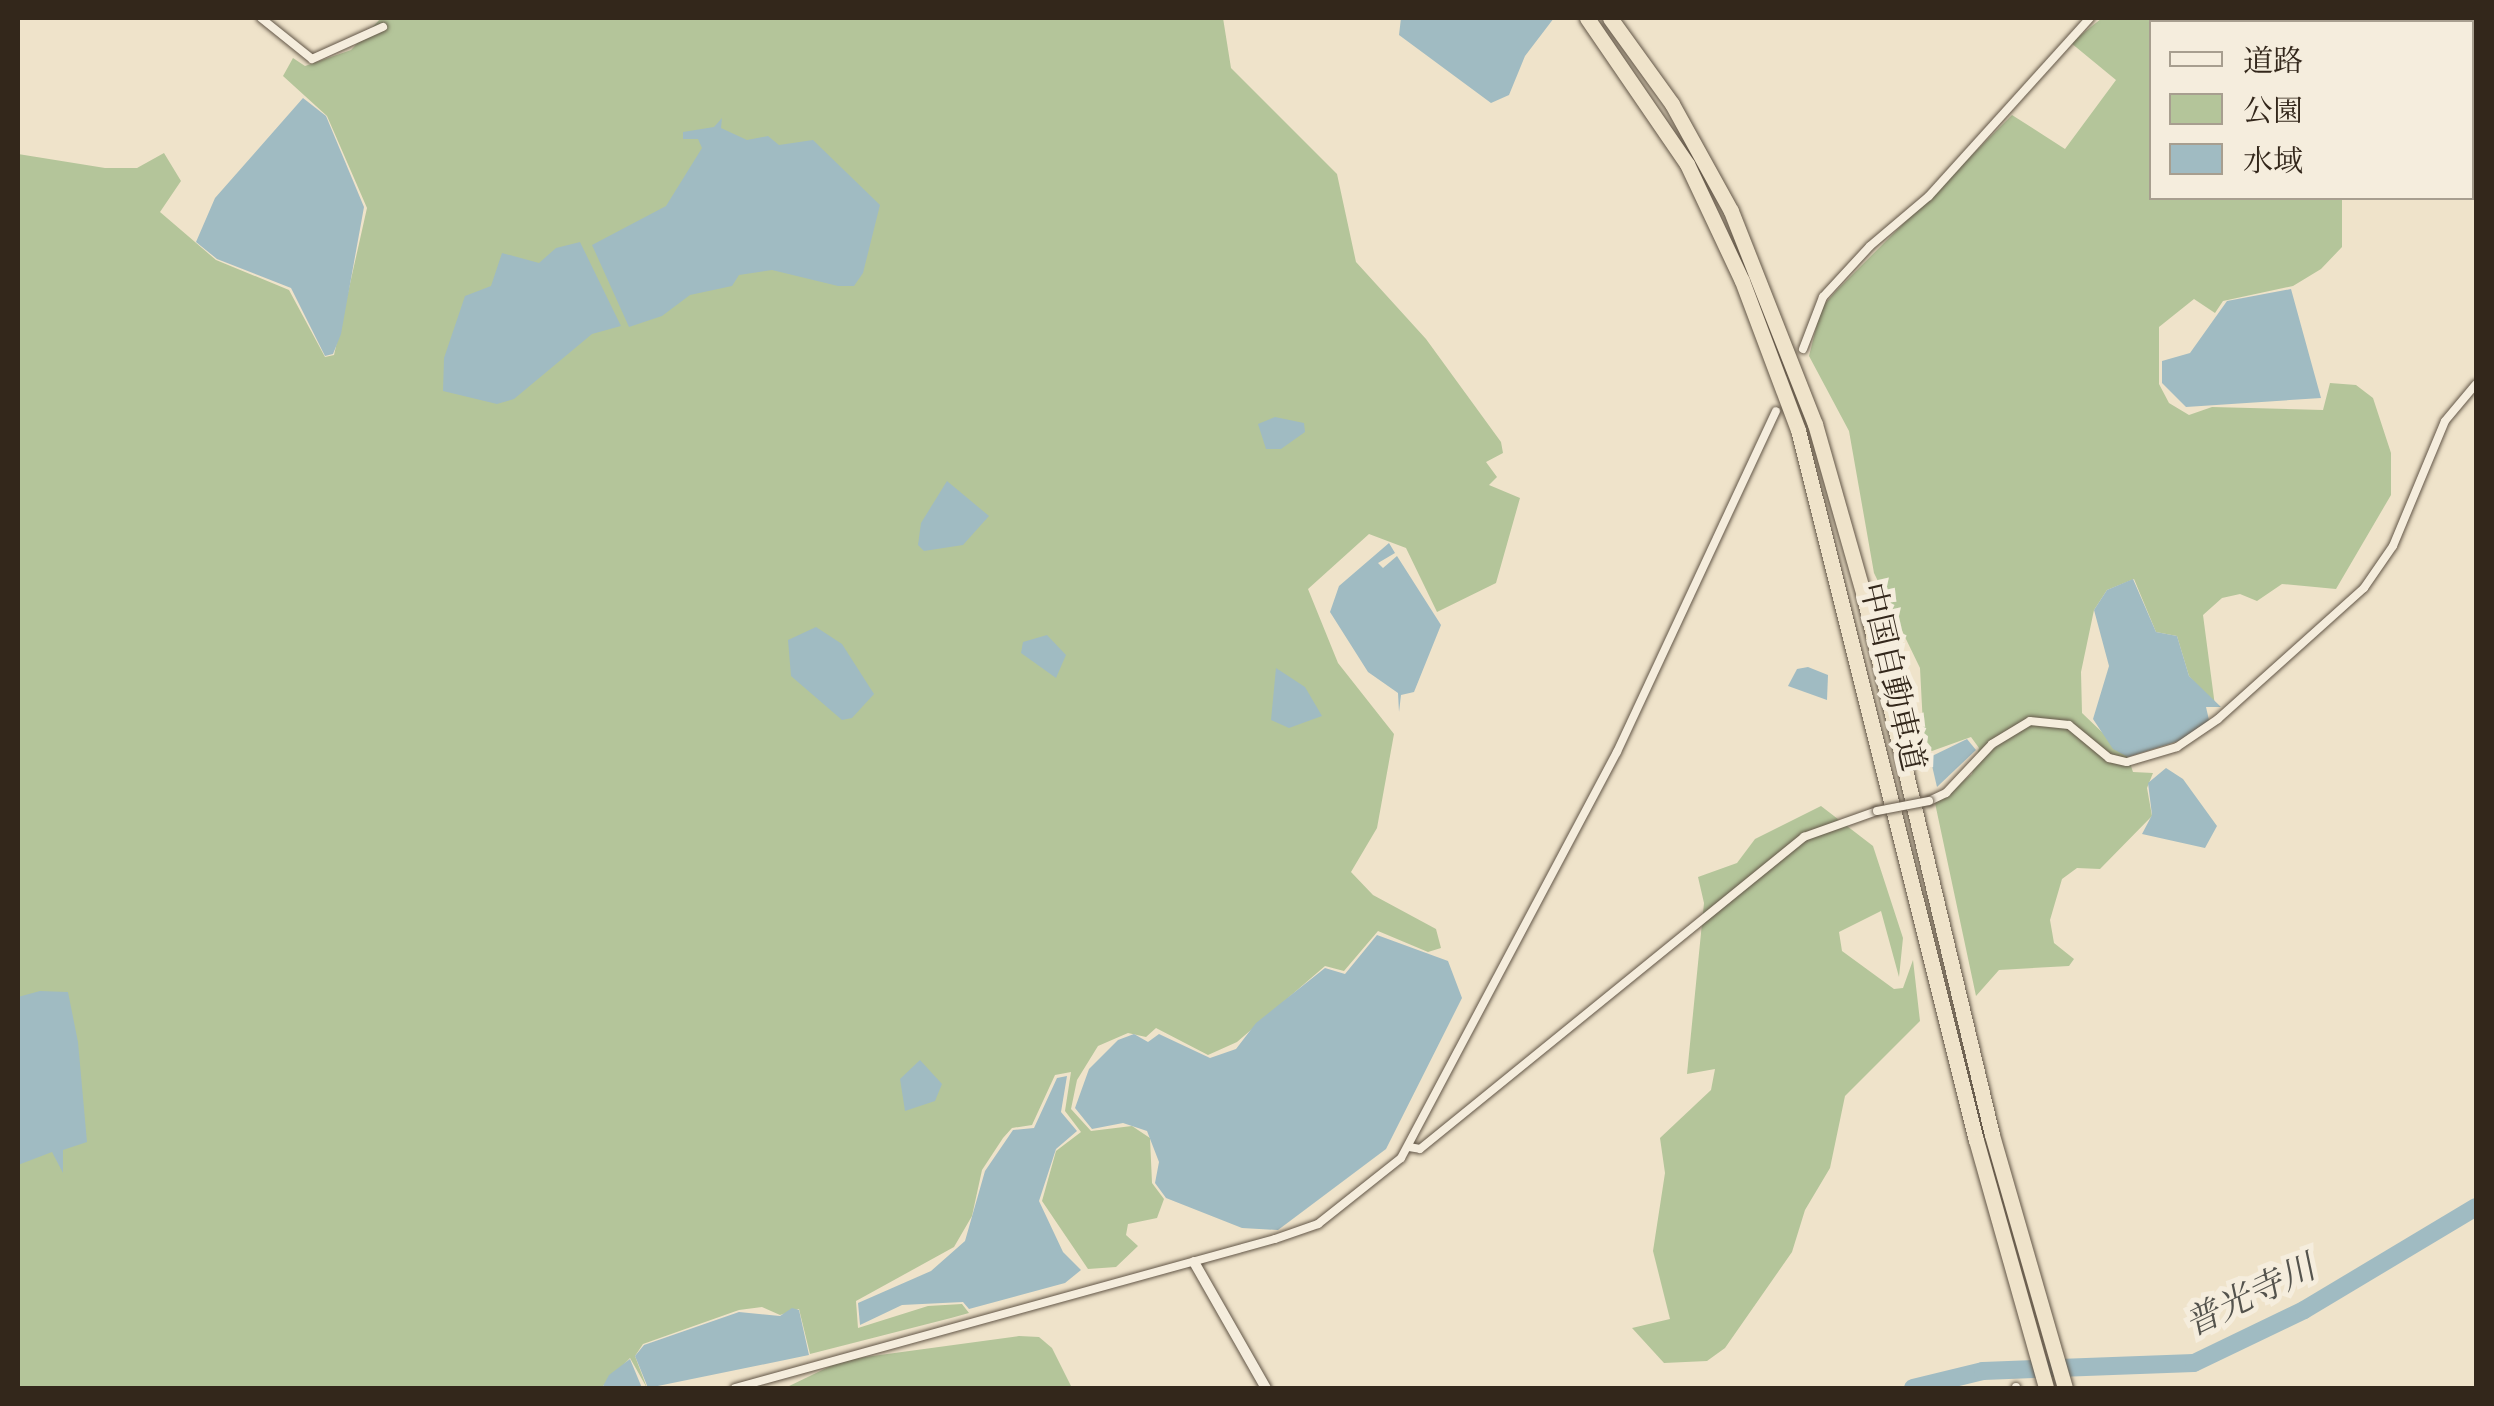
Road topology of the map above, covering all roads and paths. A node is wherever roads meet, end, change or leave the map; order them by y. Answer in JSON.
{"nodes":[{"id":1,"x":261,"y":18,"type":"edge"},
{"id":2,"x":1587,"y":18,"type":"edge"},
{"id":3,"x":1610,"y":18,"type":"edge"},
{"id":4,"x":2090,"y":18,"type":"edge"},
{"id":5,"x":383,"y":28,"type":"dead end"},
{"id":6,"x":1803,"y":349,"type":"dead end"},
{"id":7,"x":2476,"y":384,"type":"edge"},
{"id":8,"x":1776,"y":410,"type":"dead end"},
{"id":9,"x":1409,"y":1146,"type":"junction"},
{"id":10,"x":1194,"y":1262,"type":"junction"},
{"id":11,"x":735,"y":1388,"type":"edge"},
{"id":12,"x":1266,"y":1388,"type":"edge"},
{"id":13,"x":2046,"y":1388,"type":"edge"},
{"id":14,"x":2066,"y":1388,"type":"edge"}],
"edges":[{"from":1,"to":5,"type":"street"},
{"from":2,"to":13,"type":"highway","name":"中国自動車道"},
{"from":3,"to":14,"type":"highway","name":"中国自動車道"},
{"from":4,"to":6,"type":"street"},
{"from":7,"to":9,"type":"street","bridge":true},
{"from":8,"to":9,"type":"street"},
{"from":9,"to":10,"type":"street"},
{"from":10,"to":11,"type":"street"},
{"from":10,"to":12,"type":"street"}]}
